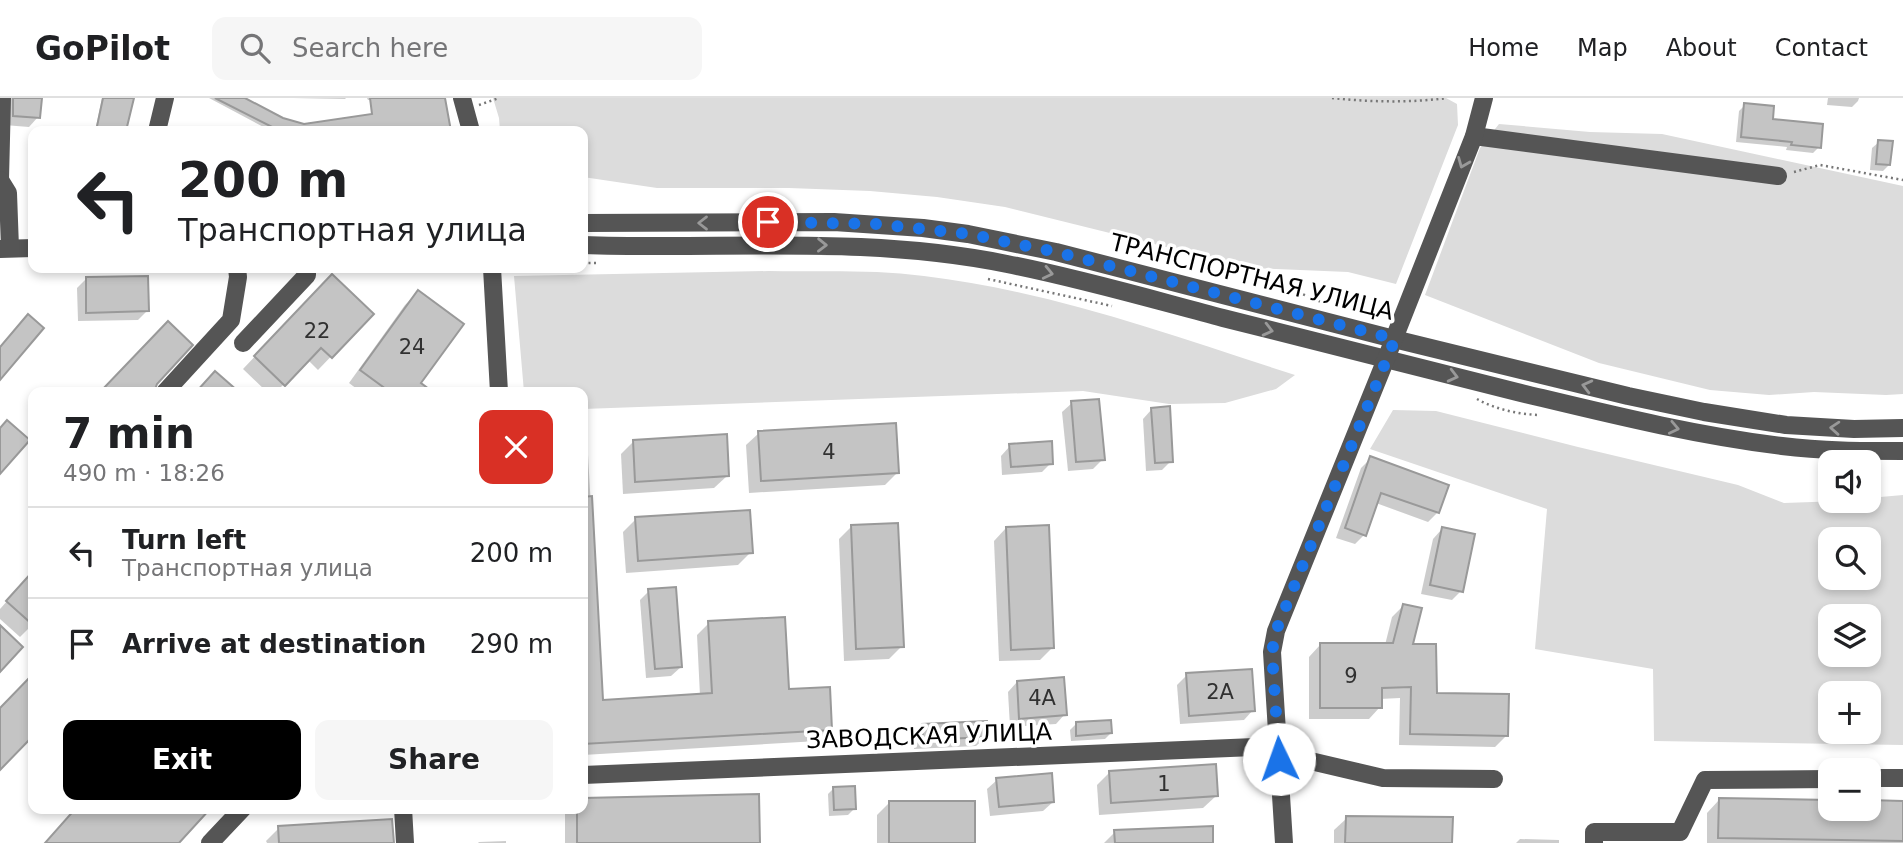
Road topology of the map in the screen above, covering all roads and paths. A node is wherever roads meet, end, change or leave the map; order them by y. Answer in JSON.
{"nodes":[{"id":1,"x":2,"y":98,"type":"edge"},
{"id":2,"x":165,"y":98,"type":"edge"},
{"id":3,"x":499,"y":98,"type":"edge"},
{"id":4,"x":1332,"y":98,"type":"edge"},
{"id":5,"x":1447,"y":98,"type":"edge"},
{"id":6,"x":1484,"y":98,"type":"edge"},
{"id":7,"x":464,"y":104,"type":"edge"},
{"id":8,"x":158,"y":126,"type":"edge"},
{"id":9,"x":470,"y":126,"type":"edge"},
{"id":10,"x":1474,"y":136,"type":"junction"},
{"id":11,"x":1778,"y":176,"type":"joint"},
{"id":12,"x":0,"y":180,"type":"edge"},
{"id":13,"x":1903,"y":180,"type":"edge"},
{"id":14,"x":588,"y":223,"type":"edge"},
{"id":15,"x":588,"y":246,"type":"edge"},
{"id":16,"x":5,"y":248,"type":"edge"},
{"id":17,"x":28,"y":248,"type":"edge"},
{"id":18,"x":588,"y":263,"type":"edge"},
{"id":19,"x":597,"y":263,"type":"dead end"},
{"id":20,"x":238,"y":273,"type":"edge"},
{"id":21,"x":307,"y":273,"type":"edge"},
{"id":22,"x":492,"y":273,"type":"edge"},
{"id":23,"x":979,"y":276,"type":"dead end"},
{"id":24,"x":1118,"y":308,"type":"dead end"},
{"id":25,"x":1395,"y":339,"type":"junction"},
{"id":26,"x":243,"y":343,"type":"dead end"},
{"id":27,"x":1387,"y":359,"type":"junction"},
{"id":28,"x":170,"y":387,"type":"edge"},
{"id":29,"x":499,"y":387,"type":"edge"},
{"id":30,"x":1903,"y":428,"type":"edge"},
{"id":31,"x":1903,"y":451,"type":"edge"},
{"id":32,"x":1278,"y":752,"type":"junction"},
{"id":33,"x":588,"y":775,"type":"edge"},
{"id":34,"x":1881,"y":778,"type":"edge"},
{"id":35,"x":1903,"y":778,"type":"edge"},
{"id":36,"x":1494,"y":779,"type":"dead end"},
{"id":37,"x":1818,"y":779,"type":"edge"},
{"id":38,"x":237,"y":814,"type":"edge"},
{"id":39,"x":403,"y":814,"type":"edge"},
{"id":40,"x":210,"y":843,"type":"edge"},
{"id":41,"x":405,"y":843,"type":"edge"},
{"id":42,"x":1284,"y":843,"type":"edge"},
{"id":43,"x":1594,"y":843,"type":"edge"}],
"edges":[{"from":1,"to":12,"type":"street"},
{"from":2,"to":8,"type":"street"},
{"from":3,"to":7,"type":"path"},
{"from":4,"to":5,"type":"path"},
{"from":6,"to":10,"type":"street"},
{"from":7,"to":9,"type":"street"},
{"from":10,"to":11,"type":"street"},
{"from":10,"to":25,"type":"street","one_way":true},
{"from":11,"to":13,"type":"path"},
{"from":12,"to":16,"type":"street"},
{"from":25,"to":14,"type":"street","name":"ТРАНСПОРТНАЯ УЛИЦА","one_way":true},
{"from":15,"to":27,"type":"street","name":"ТРАНСПОРТНАЯ УЛИЦА","one_way":true},
{"from":16,"to":17,"type":"street"},
{"from":18,"to":19,"type":"path"},
{"from":20,"to":28,"type":"street"},
{"from":21,"to":26,"type":"street"},
{"from":22,"to":29,"type":"street"},
{"from":23,"to":24,"type":"path"},
{"from":25,"to":27,"type":"street"},
{"from":30,"to":25,"type":"street","name":"ТРАНСПОРТНАЯ УЛИЦА","one_way":true},
{"from":27,"to":31,"type":"street","name":"ТРАНСПОРТНАЯ УЛИЦА","one_way":true},
{"from":27,"to":32,"type":"street"},
{"from":32,"to":33,"type":"street","name":"ЗАВОДСКАЯ УЛИЦА"},
{"from":32,"to":36,"type":"street","name":"ЗАВОДСКАЯ УЛИЦА"},
{"from":32,"to":42,"type":"street"},
{"from":34,"to":35,"type":"street"},
{"from":37,"to":43,"type":"street"},
{"from":38,"to":40,"type":"street"},
{"from":39,"to":41,"type":"street"}]}
